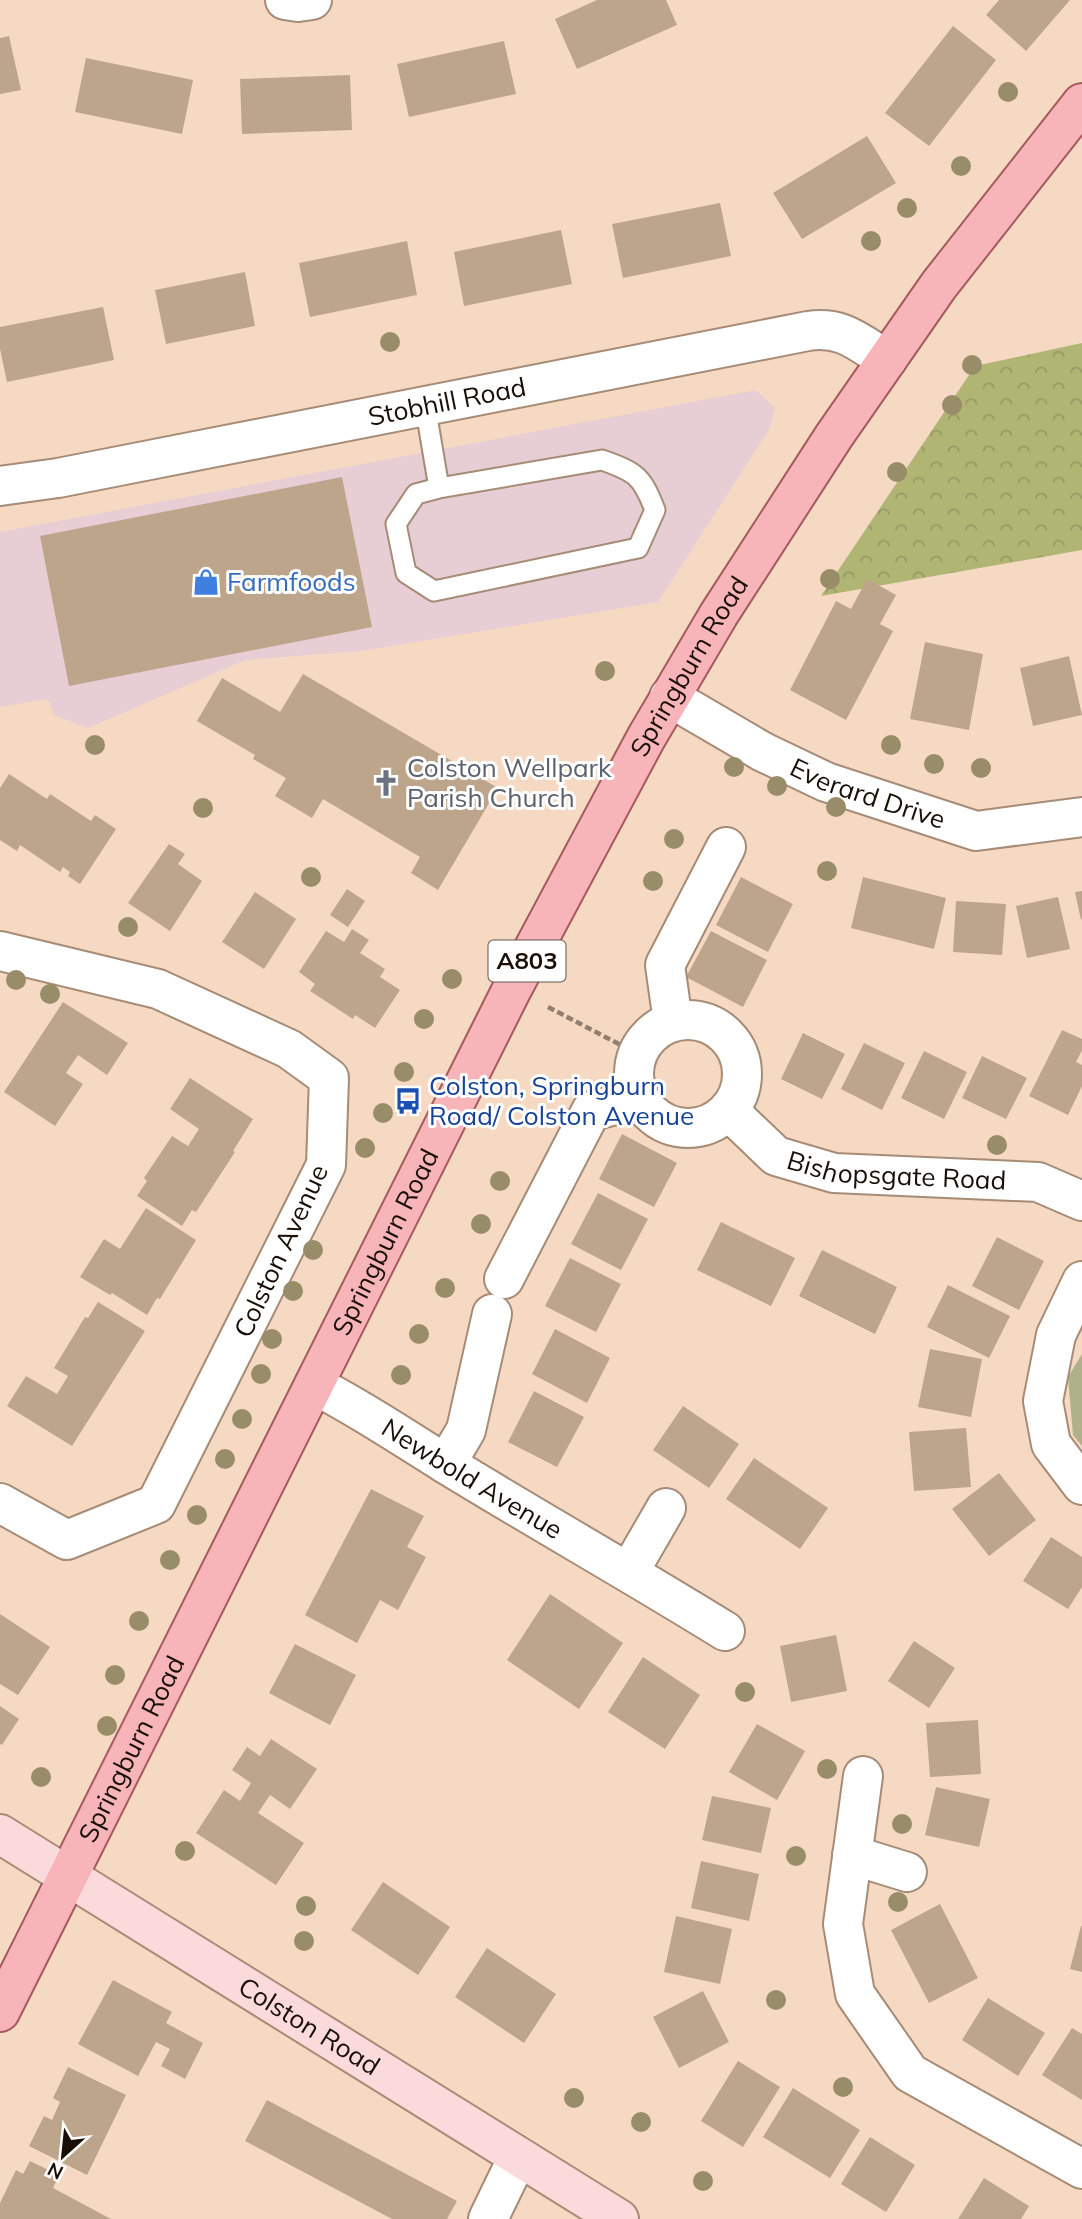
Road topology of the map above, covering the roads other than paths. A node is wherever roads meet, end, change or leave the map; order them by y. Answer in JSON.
{"nodes":[{"id":1,"x":285,"y":0,"type":"edge"},
{"id":2,"x":312,"y":0,"type":"edge"},
{"id":3,"x":1082,"y":103,"type":"edge"},
{"id":4,"x":887,"y":360,"type":"junction"},
{"id":5,"x":425,"y":405,"type":"junction"},
{"id":6,"x":0,"y":486,"type":"edge"},
{"id":7,"x":439,"y":488,"type":"junction"},
{"id":8,"x":669,"y":697,"type":"junction"},
{"id":9,"x":1082,"y":817,"type":"edge"},
{"id":10,"x":726,"y":847,"type":"dead end"},
{"id":11,"x":0,"y":951,"type":"edge"},
{"id":12,"x":673,"y":1022,"type":"junction"},
{"id":13,"x":640,"y":1099,"type":"junction"},
{"id":14,"x":728,"y":1110,"type":"junction"},
{"id":15,"x":1082,"y":1201,"type":"edge"},
{"id":16,"x":1082,"y":1282,"type":"edge"},
{"id":17,"x":314,"y":1385,"type":"junction"},
{"id":18,"x":446,"y":1464,"type":"junction"},
{"id":19,"x":1082,"y":1485,"type":"edge"},
{"id":20,"x":0,"y":1503,"type":"edge"},
{"id":21,"x":666,"y":1508,"type":"dead end"},
{"id":22,"x":629,"y":1572,"type":"junction"},
{"id":23,"x":725,"y":1631,"type":"dead end"},
{"id":24,"x":863,"y":1776,"type":"dead end"},
{"id":25,"x":0,"y":1834,"type":"edge"},
{"id":26,"x":852,"y":1855,"type":"junction"},
{"id":27,"x":906,"y":1872,"type":"dead end"},
{"id":28,"x":69,"y":1877,"type":"junction"},
{"id":29,"x":0,"y":2012,"type":"edge"},
{"id":30,"x":518,"y":2157,"type":"junction"},
{"id":31,"x":1082,"y":2169,"type":"edge"},
{"id":32,"x":488,"y":2219,"type":"edge"},
{"id":33,"x":619,"y":2219,"type":"edge"}],
"edges":[{"from":1,"to":2,"type":"street"},
{"from":3,"to":4,"type":"main road","name":"Springburn Road","number":"A803"},
{"from":4,"to":5,"type":"street","name":"Stobhill Road"},
{"from":4,"to":8,"type":"main road","name":"Springburn Road","number":"A803"},
{"from":5,"to":6,"type":"street","name":"Stobhill Road"},
{"from":5,"to":7,"type":"lane"},
{"from":7,"to":7,"type":"lane"},
{"from":8,"to":9,"type":"street","name":"Everard Drive"},
{"from":8,"to":17,"type":"main road","name":"Springburn Road","number":"A803"},
{"from":10,"to":12,"type":"street"},
{"from":11,"to":20,"type":"street","name":"Colston Avenue"},
{"from":12,"to":13,"type":"street"},
{"from":12,"to":14,"type":"street"},
{"from":13,"to":14,"type":"street"},
{"from":13,"to":18,"type":"street"},
{"from":14,"to":15,"type":"street","name":"Bishopsgate Road"},
{"from":16,"to":19,"type":"street"},
{"from":17,"to":18,"type":"street","name":"Newbold Avenue"},
{"from":17,"to":28,"type":"main road","name":"Springburn Road","number":"A803"},
{"from":18,"to":22,"type":"street","name":"Newbold Avenue"},
{"from":21,"to":22,"type":"street"},
{"from":22,"to":23,"type":"street","name":"Newbold Avenue"},
{"from":24,"to":26,"type":"street"},
{"from":25,"to":28,"type":"street","name":"Colston Road"},
{"from":26,"to":27,"type":"street"},
{"from":26,"to":31,"type":"street"},
{"from":28,"to":29,"type":"main road","number":"A803"},
{"from":28,"to":30,"type":"street","name":"Colston Road"},
{"from":30,"to":32,"type":"street"},
{"from":30,"to":33,"type":"street","name":"Colston Road"}]}
